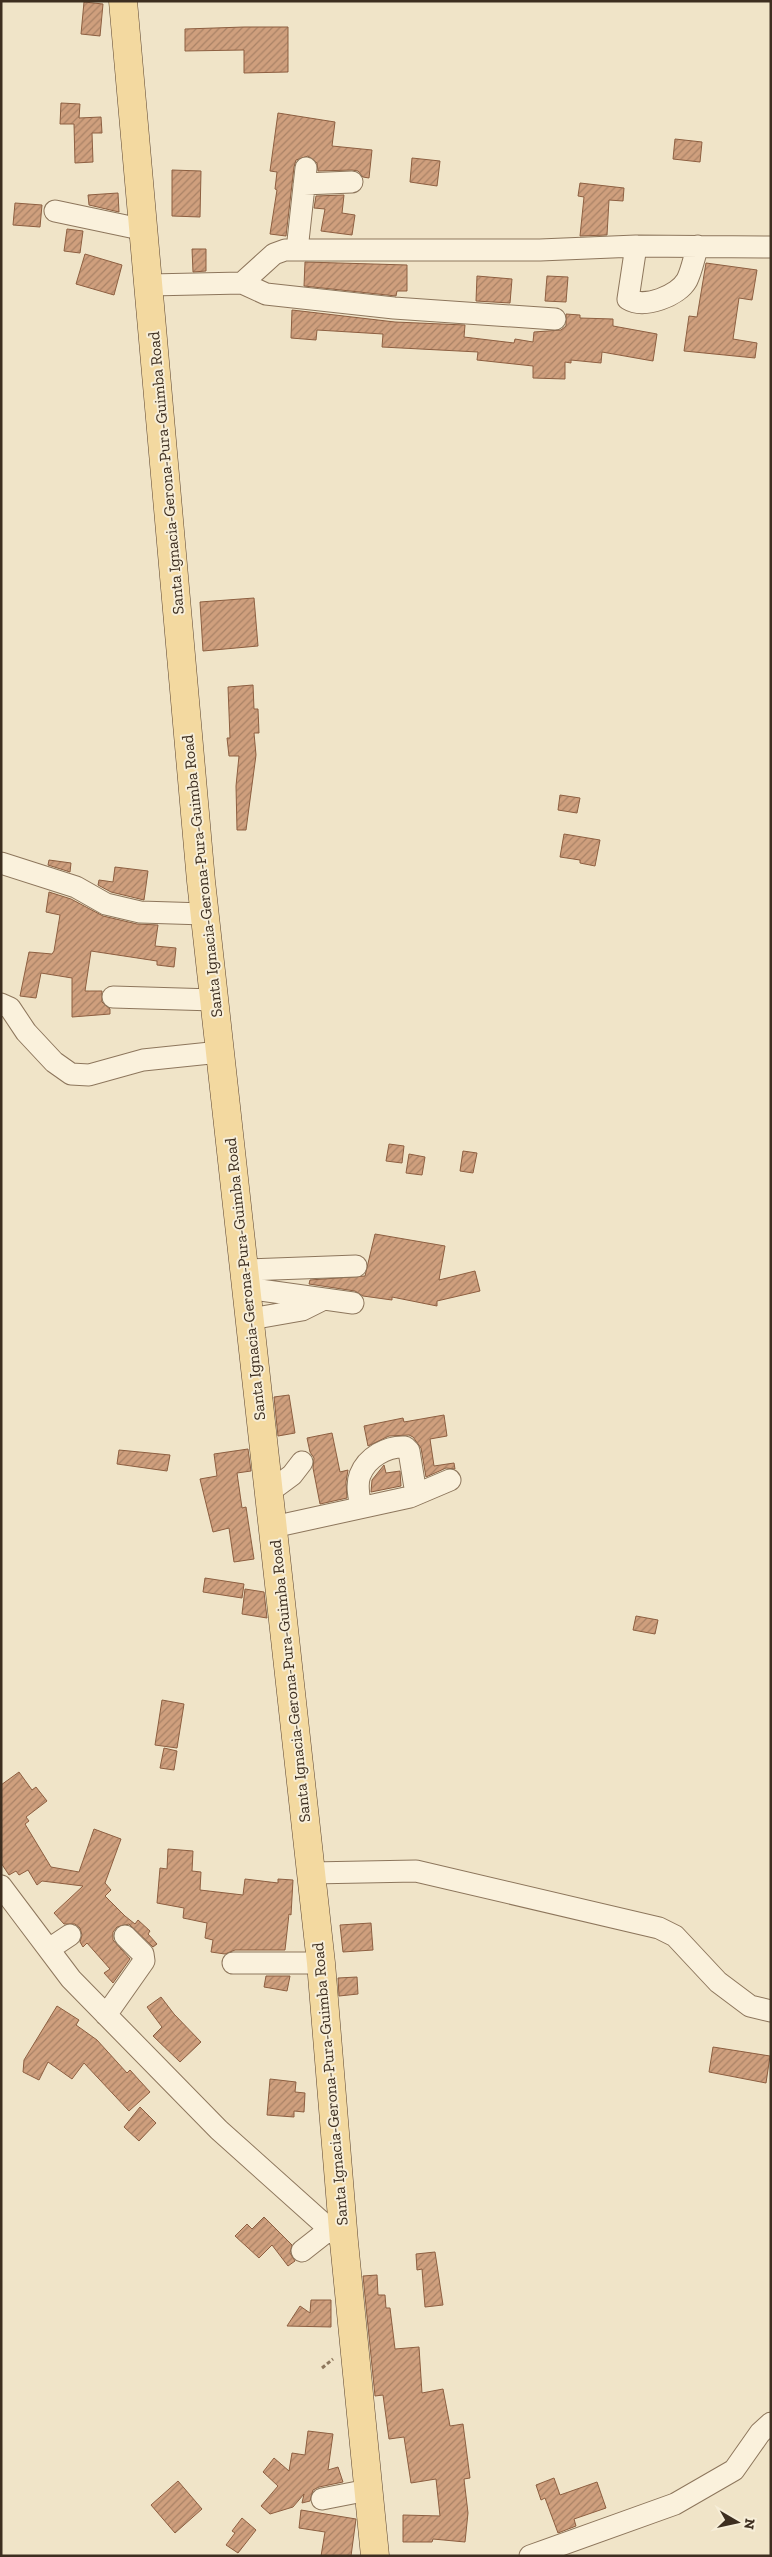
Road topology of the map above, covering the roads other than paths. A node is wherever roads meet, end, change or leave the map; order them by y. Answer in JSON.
{"nodes":[{"id":1,"x":123,"y":1,"type":"edge"},
{"id":2,"x":352,"y":182,"type":"dead end"},
{"id":3,"x":54,"y":211,"type":"dead end"},
{"id":4,"x":145,"y":230,"type":"junction"},
{"id":5,"x":636,"y":246,"type":"junction"},
{"id":6,"x":698,"y":246,"type":"junction"},
{"id":7,"x":771,"y":247,"type":"edge"},
{"id":8,"x":298,"y":250,"type":"junction"},
{"id":9,"x":242,"y":283,"type":"junction"},
{"id":10,"x":150,"y":284,"type":"junction"},
{"id":11,"x":555,"y":319,"type":"dead end"},
{"id":12,"x":1,"y":863,"type":"edge"},
{"id":13,"x":205,"y":914,"type":"junction"},
{"id":14,"x":113,"y":997,"type":"dead end"},
{"id":15,"x":214,"y":1000,"type":"junction"},
{"id":16,"x":1,"y":1004,"type":"edge"},
{"id":17,"x":220,"y":1052,"type":"junction"},
{"id":18,"x":356,"y":1266,"type":"dead end"},
{"id":19,"x":245,"y":1279,"type":"junction"},
{"id":20,"x":324,"y":1299,"type":"junction"},
{"id":21,"x":353,"y":1303,"type":"dead end"},
{"id":22,"x":250,"y":1319,"type":"junction"},
{"id":23,"x":302,"y":1462,"type":"dead end"},
{"id":24,"x":450,"y":1480,"type":"dead end"},
{"id":25,"x":269,"y":1492,"type":"junction"},
{"id":26,"x":416,"y":1494,"type":"junction"},
{"id":27,"x":361,"y":1507,"type":"junction"},
{"id":28,"x":272,"y":1527,"type":"junction"},
{"id":29,"x":311,"y":1873,"type":"junction"},
{"id":30,"x":1,"y":1886,"type":"edge"},
{"id":31,"x":70,"y":1935,"type":"dead end"},
{"id":32,"x":125,"y":1936,"type":"dead end"},
{"id":33,"x":49,"y":1950,"type":"junction"},
{"id":34,"x":233,"y":1963,"type":"dead end"},
{"id":35,"x":321,"y":1963,"type":"junction"},
{"id":36,"x":771,"y":2011,"type":"edge"},
{"id":37,"x":106,"y":2015,"type":"junction"},
{"id":38,"x":337,"y":2235,"type":"junction"},
{"id":39,"x":302,"y":2251,"type":"dead end"},
{"id":40,"x":771,"y":2423,"type":"edge"},
{"id":41,"x":368,"y":2490,"type":"junction"},
{"id":42,"x":322,"y":2499,"type":"dead end"},
{"id":43,"x":375,"y":2556,"type":"edge"},
{"id":44,"x":530,"y":2556,"type":"edge"}],
"edges":[{"from":1,"to":4,"type":"main road","name":"Santa Ignacia-Gerona-Pura-Guimba Road"},
{"from":2,"to":8,"type":"street"},
{"from":3,"to":4,"type":"street"},
{"from":4,"to":10,"type":"main road","name":"Santa Ignacia-Gerona-Pura-Guimba Road"},
{"from":5,"to":6,"type":"street"},
{"from":5,"to":6,"type":"street"},
{"from":5,"to":8,"type":"street"},
{"from":6,"to":7,"type":"street"},
{"from":8,"to":9,"type":"street"},
{"from":9,"to":10,"type":"street"},
{"from":9,"to":11,"type":"street"},
{"from":10,"to":13,"type":"main road","name":"Santa Ignacia-Gerona-Pura-Guimba Road"},
{"from":12,"to":13,"type":"street"},
{"from":13,"to":15,"type":"main road","name":"Santa Ignacia-Gerona-Pura-Guimba Road"},
{"from":14,"to":15,"type":"street"},
{"from":15,"to":17,"type":"main road","name":"Santa Ignacia-Gerona-Pura-Guimba Road"},
{"from":16,"to":17,"type":"street"},
{"from":17,"to":19,"type":"main road","name":"Santa Ignacia-Gerona-Pura-Guimba Road"},
{"from":18,"to":19,"type":"street"},
{"from":19,"to":20,"type":"street"},
{"from":19,"to":22,"type":"main road","name":"Santa Ignacia-Gerona-Pura-Guimba Road"},
{"from":20,"to":21,"type":"street"},
{"from":20,"to":22,"type":"street"},
{"from":22,"to":25,"type":"main road","name":"Santa Ignacia-Gerona-Pura-Guimba Road"},
{"from":23,"to":25,"type":"street"},
{"from":24,"to":26,"type":"street"},
{"from":25,"to":28,"type":"main road","name":"Santa Ignacia-Gerona-Pura-Guimba Road"},
{"from":26,"to":27,"type":"street"},
{"from":26,"to":27,"type":"street"},
{"from":27,"to":28,"type":"street"},
{"from":28,"to":29,"type":"main road","name":"Santa Ignacia-Gerona-Pura-Guimba Road"},
{"from":29,"to":35,"type":"main road","name":"Santa Ignacia-Gerona-Pura-Guimba Road"},
{"from":29,"to":36,"type":"street"},
{"from":30,"to":33,"type":"street"},
{"from":31,"to":33,"type":"street"},
{"from":32,"to":37,"type":"street"},
{"from":33,"to":37,"type":"street"},
{"from":34,"to":35,"type":"street"},
{"from":35,"to":38,"type":"main road","name":"Santa Ignacia-Gerona-Pura-Guimba Road"},
{"from":37,"to":38,"type":"street"},
{"from":38,"to":39,"type":"street"},
{"from":38,"to":41,"type":"main road","name":"Santa Ignacia-Gerona-Pura-Guimba Road"},
{"from":40,"to":44,"type":"street"},
{"from":41,"to":42,"type":"street"},
{"from":41,"to":43,"type":"main road","name":"Santa Ignacia-Gerona-Pura-Guimba Road"}]}
